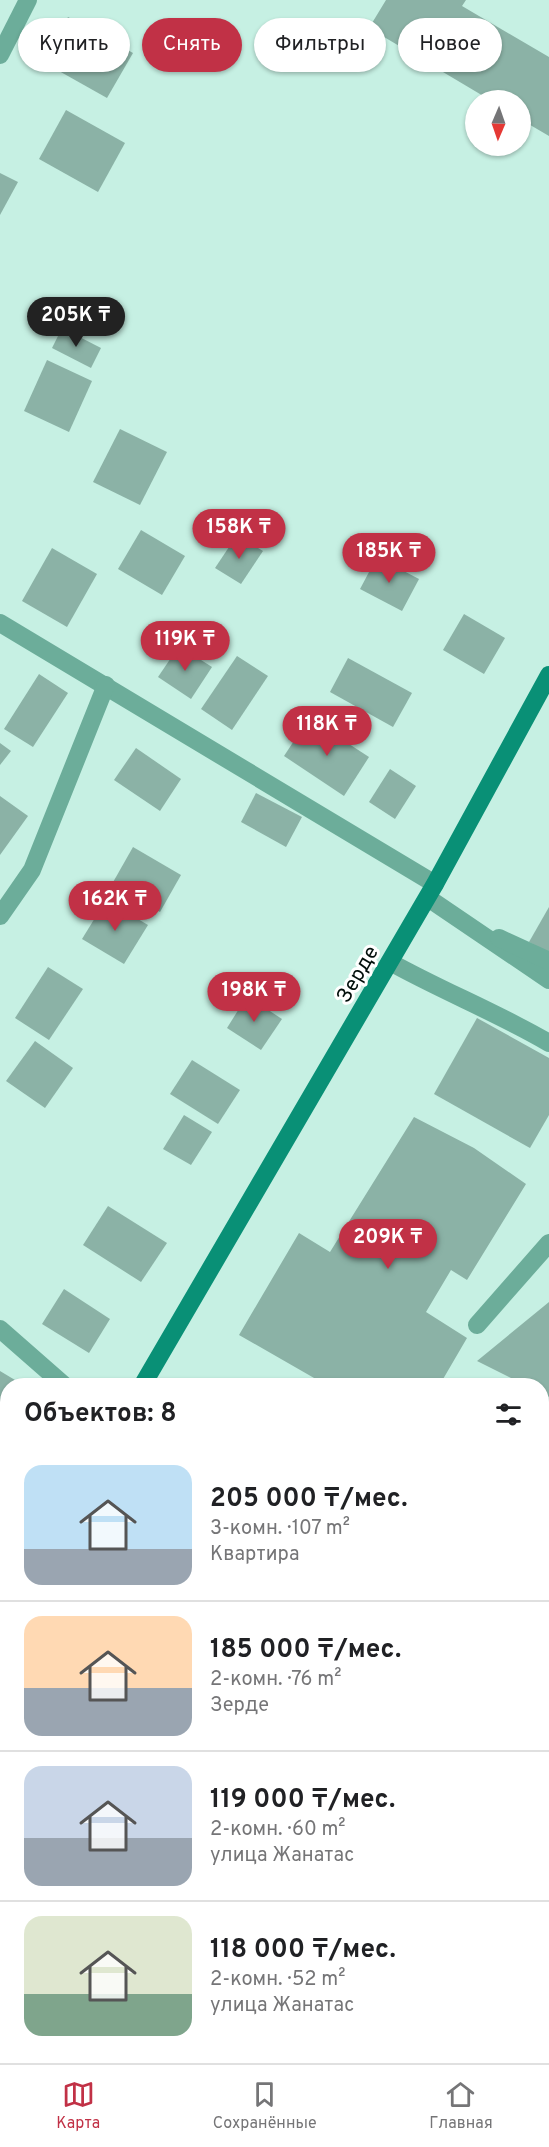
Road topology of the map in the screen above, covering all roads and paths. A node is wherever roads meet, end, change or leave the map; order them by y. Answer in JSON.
{"nodes":[{"id":1,"x":28,"y":0,"type":"edge"},
{"id":2,"x":0,"y":55,"type":"edge"},
{"id":3,"x":0,"y":623,"type":"edge"},
{"id":4,"x":549,"y":675,"type":"edge"},
{"id":5,"x":106,"y":685,"type":"junction"},
{"id":6,"x":432,"y":891,"type":"junction"},
{"id":7,"x":0,"y":916,"type":"edge"},
{"id":8,"x":472,"y":928,"type":"junction"},
{"id":9,"x":549,"y":961,"type":"edge"},
{"id":10,"x":390,"y":962,"type":"junction"},
{"id":11,"x":549,"y":980,"type":"edge"},
{"id":12,"x":549,"y":1044,"type":"edge"},
{"id":13,"x":549,"y":1243,"type":"edge"},
{"id":14,"x":477,"y":1325,"type":"dead end"},
{"id":15,"x":0,"y":1329,"type":"edge"},
{"id":16,"x":56,"y":1378,"type":"edge"},
{"id":17,"x":147,"y":1378,"type":"edge"}],
"edges":[{"from":1,"to":2,"type":"street"},
{"from":3,"to":5,"type":"street"},
{"from":4,"to":6,"type":"street","name":"Зерде"},
{"from":5,"to":6,"type":"street"},
{"from":5,"to":7,"type":"street"},
{"from":6,"to":8,"type":"street"},
{"from":6,"to":10,"type":"street","name":"Зерде"},
{"from":8,"to":9,"type":"street"},
{"from":8,"to":11,"type":"street"},
{"from":10,"to":12,"type":"street"},
{"from":10,"to":17,"type":"street","name":"Зерде"},
{"from":13,"to":14,"type":"street"},
{"from":15,"to":16,"type":"street"}]}
